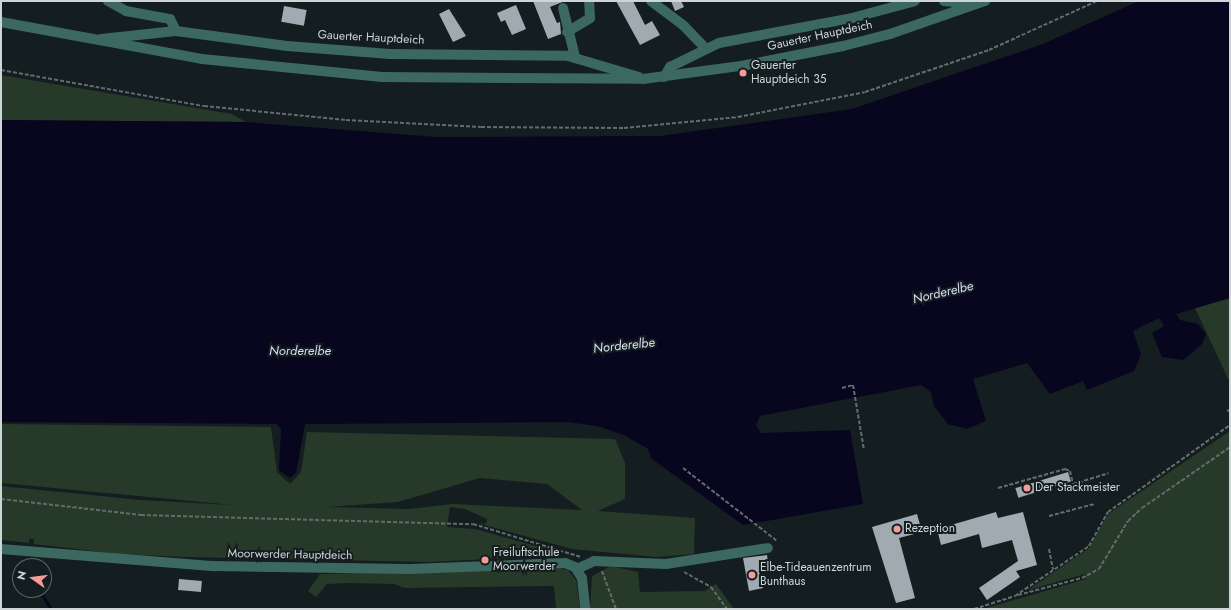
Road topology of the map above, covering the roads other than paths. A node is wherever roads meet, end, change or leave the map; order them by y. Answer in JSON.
{"nodes":[{"id":1,"x":108,"y":1,"type":"edge"},
{"id":2,"x":589,"y":1,"type":"edge"},
{"id":3,"x":650,"y":1,"type":"edge"},
{"id":4,"x":915,"y":1,"type":"edge"},
{"id":5,"x":944,"y":1,"type":"edge"},
{"id":6,"x":980,"y":2,"type":"edge"},
{"id":7,"x":562,"y":8,"type":"dead end"},
{"id":8,"x":1,"y":22,"type":"edge"},
{"id":9,"x":176,"y":31,"type":"junction"},
{"id":10,"x":567,"y":32,"type":"junction"},
{"id":11,"x":96,"y":40,"type":"junction"},
{"id":12,"x":705,"y":48,"type":"junction"},
{"id":13,"x":575,"y":57,"type":"junction"},
{"id":14,"x":664,"y":77,"type":"junction"},
{"id":15,"x":643,"y":79,"type":"junction"},
{"id":16,"x":768,"y":548,"type":"dead end"},
{"id":17,"x":1,"y":549,"type":"edge"},
{"id":18,"x":581,"y":566,"type":"junction"},
{"id":19,"x":585,"y":609,"type":"edge"}],
"edges":[{"from":1,"to":9,"type":"street"},
{"from":2,"to":10,"type":"street"},
{"from":3,"to":12,"type":"street"},
{"from":4,"to":12,"type":"street","name":"Gauerter Hauptdeich"},
{"from":5,"to":6,"type":"street","name":"Gauerter Hauptdeich"},
{"from":6,"to":14,"type":"street","name":"Gauerter Hauptdeich"},
{"from":7,"to":10,"type":"street"},
{"from":8,"to":11,"type":"street","name":"Gauerter Hauptdeich"},
{"from":9,"to":11,"type":"street","name":"Gauerter Hauptdeich"},
{"from":9,"to":13,"type":"street","name":"Gauerter Hauptdeich"},
{"from":10,"to":13,"type":"street"},
{"from":11,"to":15,"type":"street","name":"Gauerter Hauptdeich"},
{"from":12,"to":14,"type":"street","name":"Gauerter Hauptdeich"},
{"from":13,"to":15,"type":"street","name":"Gauerter Hauptdeich"},
{"from":14,"to":15,"type":"street","name":"Gauerter Hauptdeich"},
{"from":16,"to":18,"type":"street","name":"Moorwerder Hauptdeich"},
{"from":17,"to":18,"type":"street","name":"Moorwerder Hauptdeich"},
{"from":18,"to":19,"type":"street"}]}
